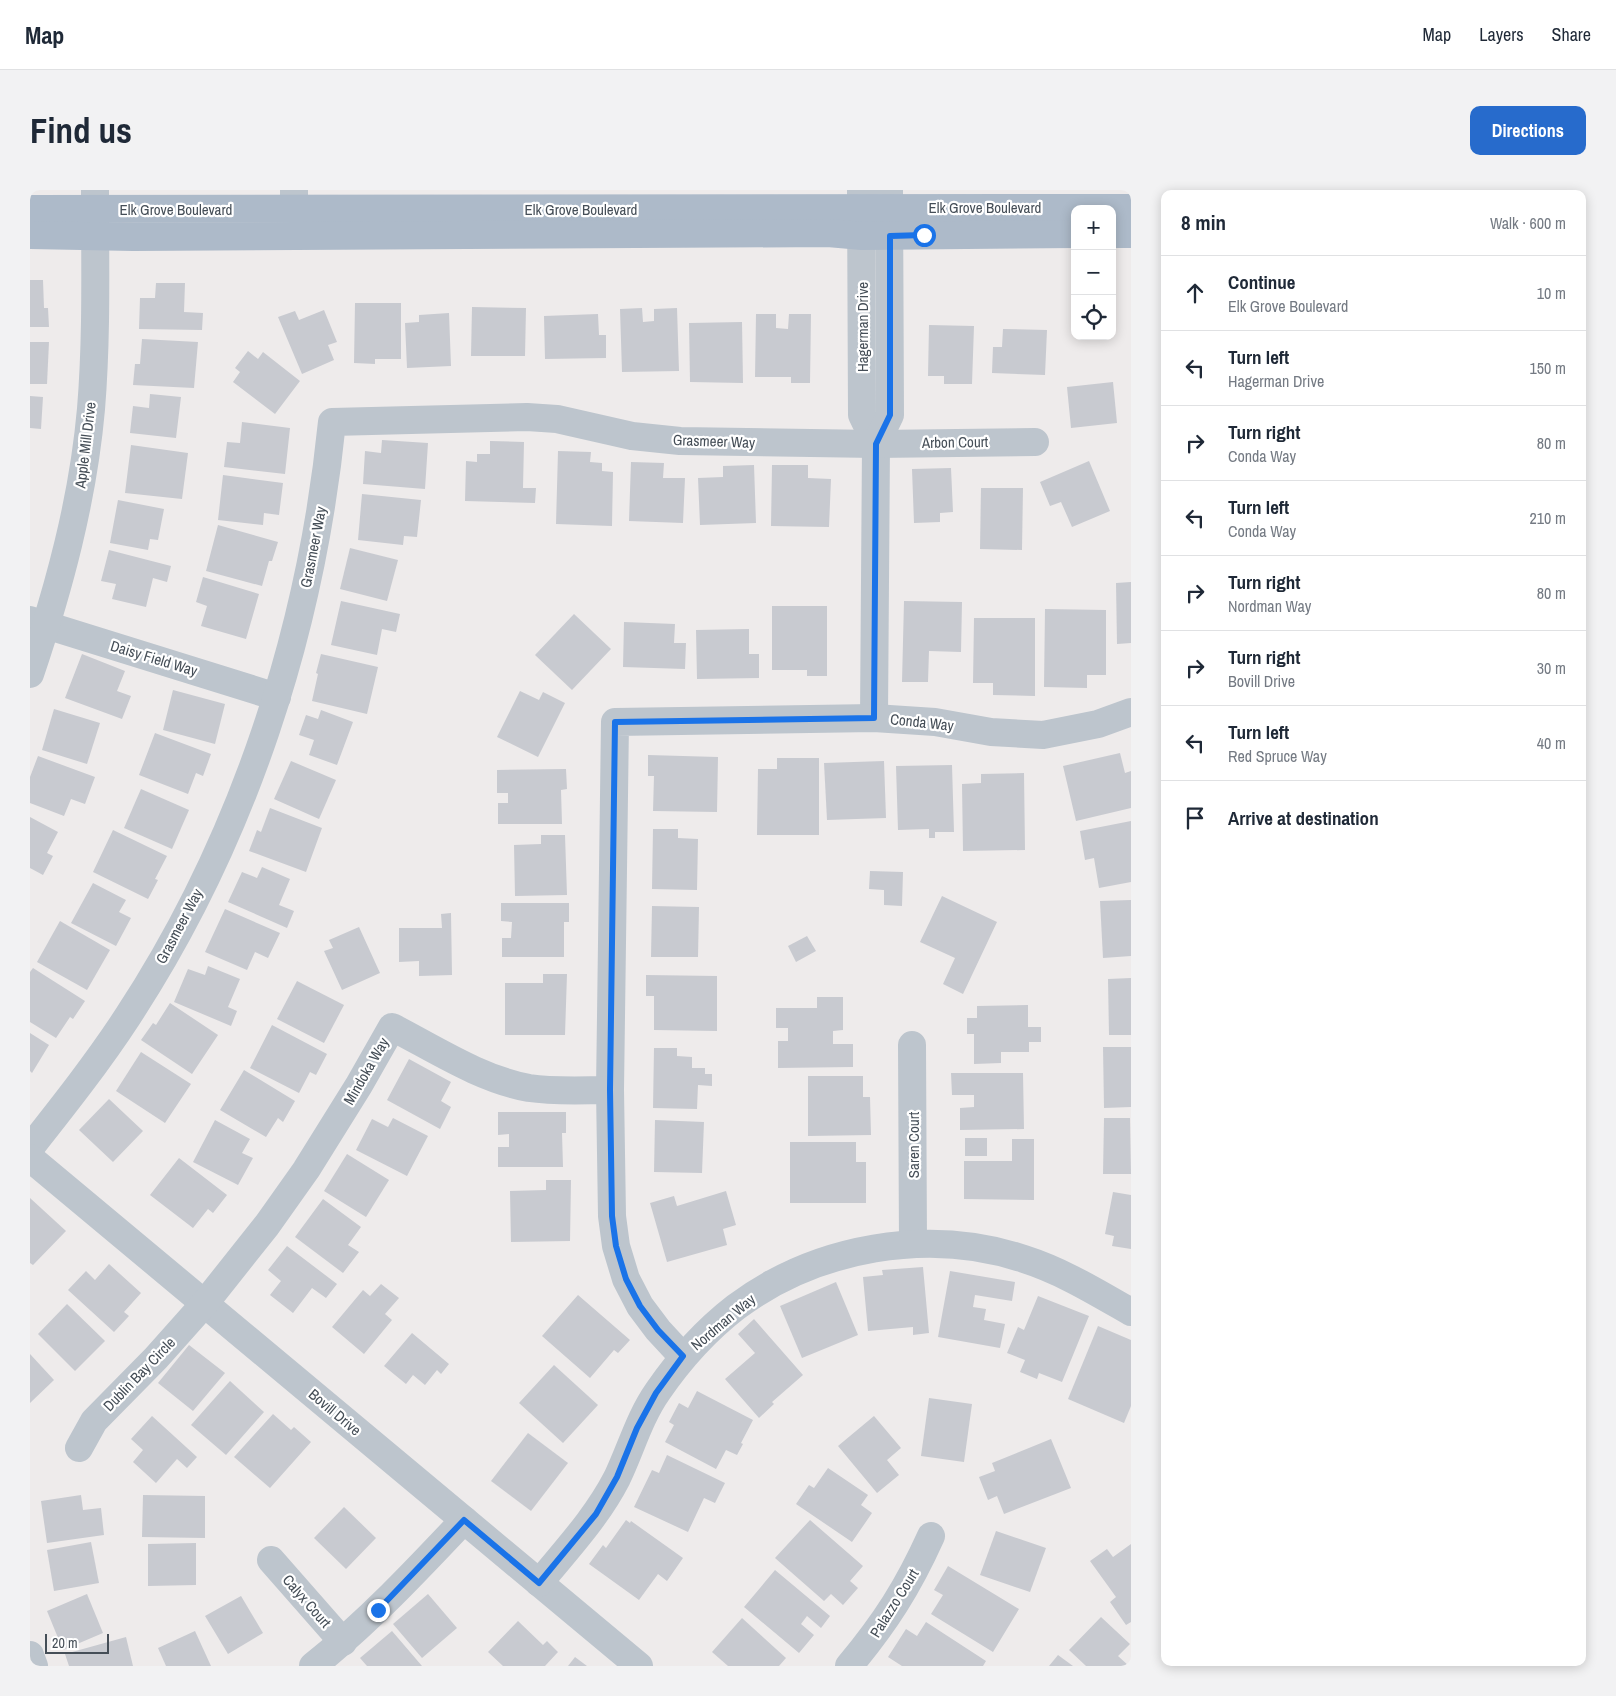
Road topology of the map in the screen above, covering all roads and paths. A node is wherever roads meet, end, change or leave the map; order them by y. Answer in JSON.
{"nodes":[{"id":1,"x":861,"y":199,"type":"edge"},
{"id":2,"x":889,"y":199,"type":"edge"},
{"id":3,"x":294,"y":200,"type":"edge"},
{"id":4,"x":1131,"y":208,"type":"edge"},
{"id":5,"x":30,"y":209,"type":"edge"},
{"id":6,"x":95,"y":212,"type":"edge"},
{"id":7,"x":1071,"y":234,"type":"edge"},
{"id":8,"x":1116,"y":234,"type":"edge"},
{"id":9,"x":1131,"y":234,"type":"edge"},
{"id":10,"x":30,"y":235,"type":"edge"},
{"id":11,"x":862,"y":236,"type":"junction"},
{"id":12,"x":890,"y":236,"type":"junction"},
{"id":13,"x":1035,"y":442,"type":"dead end"},
{"id":14,"x":876,"y":444,"type":"junction"},
{"id":15,"x":38,"y":622,"type":"edge"},
{"id":16,"x":30,"y":674,"type":"edge"},
{"id":17,"x":277,"y":697,"type":"junction"},
{"id":18,"x":1131,"y":712,"type":"edge"},
{"id":19,"x":874,"y":718,"type":"junction"},
{"id":20,"x":912,"y":1045,"type":"dead end"},
{"id":21,"x":610,"y":1090,"type":"junction"},
{"id":22,"x":30,"y":1148,"type":"edge"},
{"id":23,"x":30,"y":1158,"type":"edge"},
{"id":24,"x":913,"y":1244,"type":"junction"},
{"id":25,"x":204,"y":1303,"type":"junction"},
{"id":26,"x":1131,"y":1312,"type":"edge"},
{"id":27,"x":683,"y":1356,"type":"junction"},
{"id":28,"x":79,"y":1448,"type":"dead end"},
{"id":29,"x":464,"y":1520,"type":"junction"},
{"id":30,"x":931,"y":1536,"type":"dead end"},
{"id":31,"x":271,"y":1560,"type":"dead end"},
{"id":32,"x":539,"y":1583,"type":"junction"},
{"id":33,"x":343,"y":1642,"type":"junction"},
{"id":34,"x":30,"y":1655,"type":"edge"},
{"id":35,"x":34,"y":1666,"type":"edge"},
{"id":36,"x":313,"y":1666,"type":"edge"},
{"id":37,"x":639,"y":1666,"type":"edge"},
{"id":38,"x":849,"y":1666,"type":"edge"}],
"edges":[{"from":1,"to":2,"type":"main road","name":"Elk Grove Boulevard"},
{"from":1,"to":3,"type":"main road","name":"Elk Grove Boulevard"},
{"from":1,"to":11,"type":"street","name":"Hagerman Drive"},
{"from":2,"to":4,"type":"main road","name":"Elk Grove Boulevard"},
{"from":2,"to":12,"type":"street","name":"Hagerman Drive"},
{"from":3,"to":6,"type":"main road","name":"Elk Grove Boulevard"},
{"from":5,"to":6,"type":"main road","name":"Elk Grove Boulevard"},
{"from":6,"to":10,"type":"main road","name":"Elk Grove Boulevard"},
{"from":6,"to":11,"type":"main road","name":"Elk Grove Boulevard"},
{"from":6,"to":15,"type":"street","name":"Apple Mill Drive"},
{"from":7,"to":12,"type":"main road","name":"Elk Grove Boulevard"},
{"from":8,"to":9,"type":"main road"},
{"from":11,"to":12,"type":"main road","name":"Elk Grove Boulevard"},
{"from":11,"to":14,"type":"street","name":"Hagerman Drive"},
{"from":12,"to":14,"type":"street","name":"Hagerman Drive"},
{"from":13,"to":14,"type":"street","name":"Arbon Court"},
{"from":14,"to":17,"type":"street","name":"Grasmeer Way"},
{"from":14,"to":19,"type":"street","name":"Hagerman Drive"},
{"from":15,"to":16,"type":"street","name":"Apple Mill Drive"},
{"from":15,"to":17,"type":"street","name":"Daisy Field Way"},
{"from":17,"to":22,"type":"street","name":"Grasmeer Way"},
{"from":18,"to":19,"type":"street","name":"Conda Way"},
{"from":19,"to":21,"type":"street","name":"Conda Way"},
{"from":20,"to":24,"type":"street","name":"Saren Court"},
{"from":21,"to":25,"type":"street","name":"Mindoka Way"},
{"from":21,"to":27,"type":"street","name":"Conda Way"},
{"from":23,"to":25,"type":"street","name":"Bovill Drive"},
{"from":24,"to":26,"type":"street","name":"Nordman Way"},
{"from":24,"to":27,"type":"street","name":"Nordman Way"},
{"from":25,"to":28,"type":"street","name":"Dublin Bay Circle"},
{"from":25,"to":29,"type":"street","name":"Bovill Drive"},
{"from":27,"to":32,"type":"street","name":"Nordman Way"},
{"from":29,"to":32,"type":"street","name":"Bovill Drive"},
{"from":29,"to":33,"type":"street"},
{"from":30,"to":38,"type":"street","name":"Palazzo Court"},
{"from":31,"to":33,"type":"street","name":"Calyx Court"},
{"from":32,"to":37,"type":"street","name":"Bovill Drive"},
{"from":33,"to":36,"type":"street"},
{"from":34,"to":35,"type":"street"}]}
